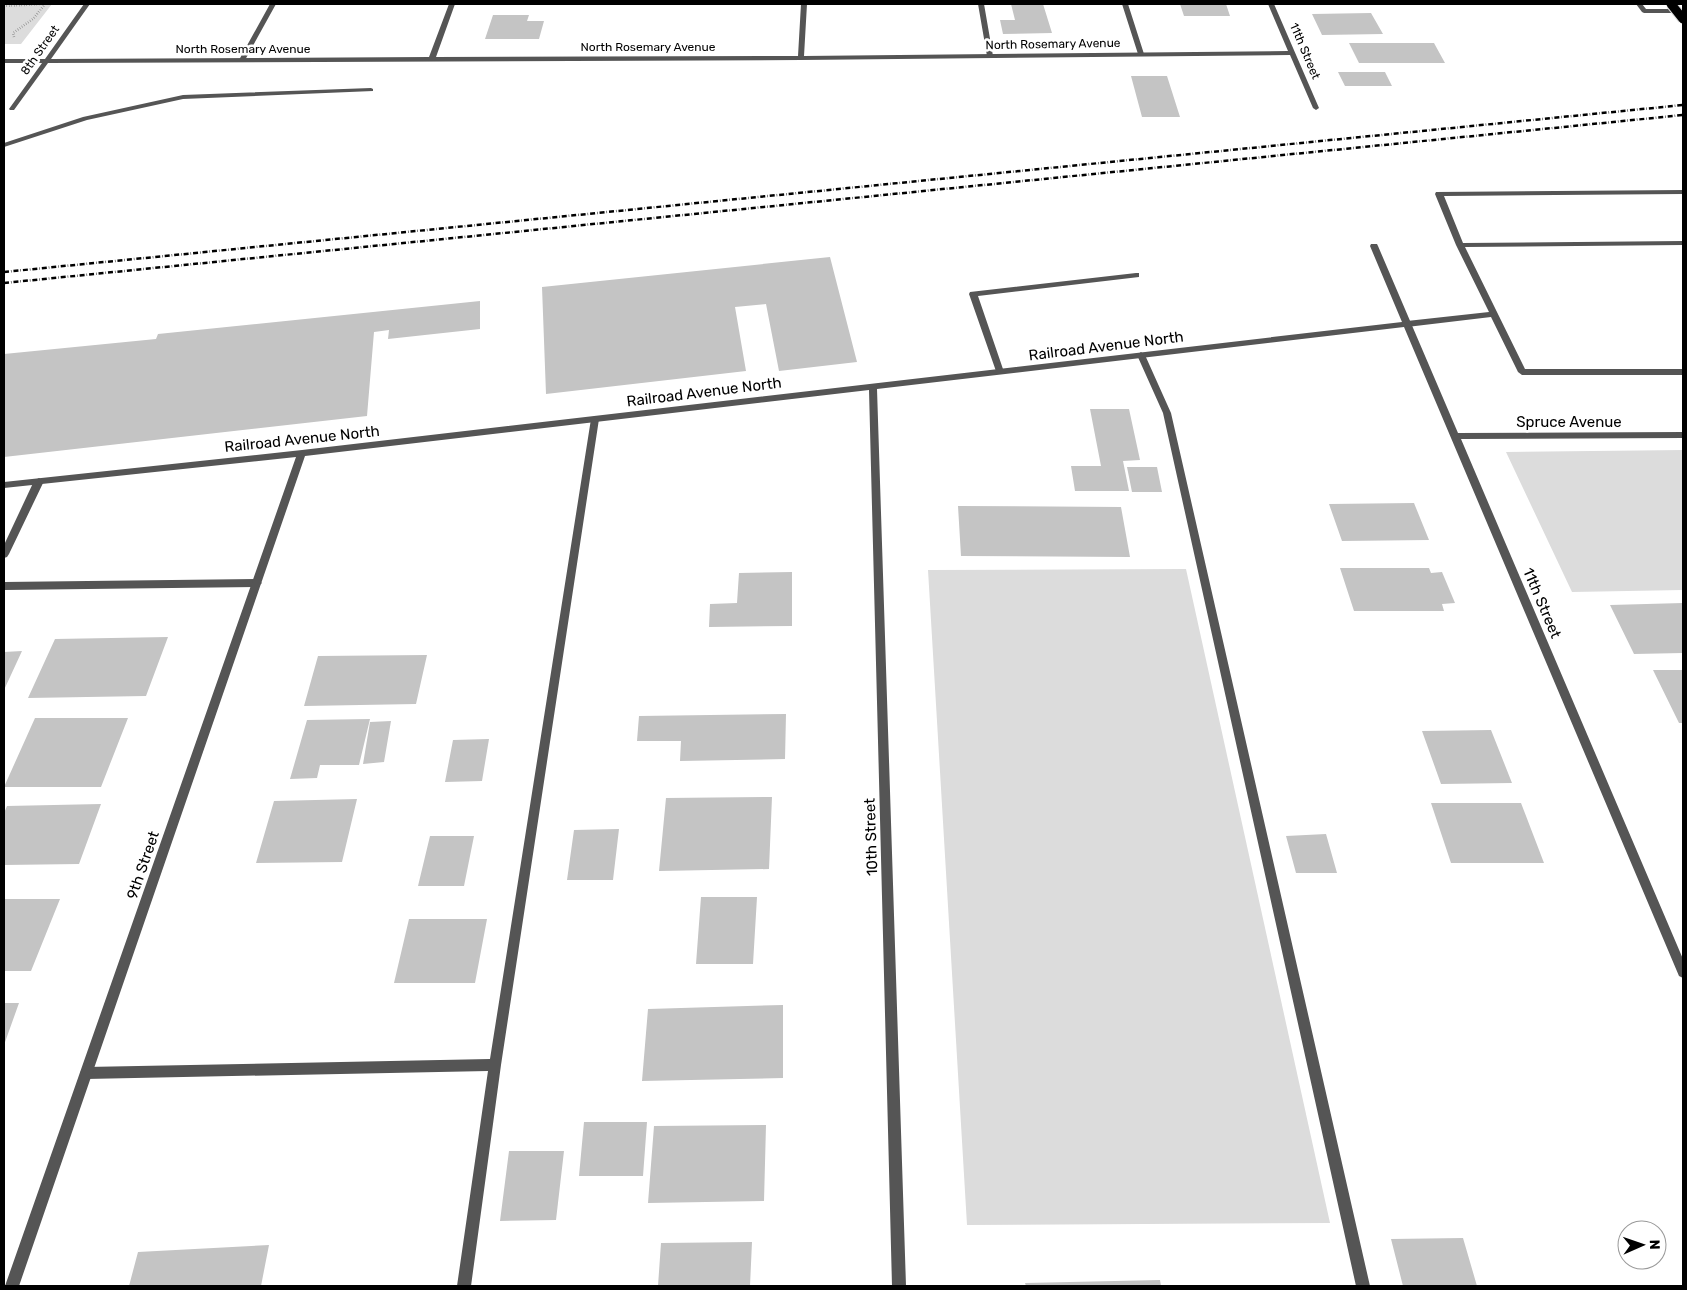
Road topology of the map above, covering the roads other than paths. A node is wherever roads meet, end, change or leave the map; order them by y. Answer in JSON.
{"nodes":[{"id":1,"x":87,"y":4,"type":"edge"},
{"id":2,"x":273,"y":4,"type":"edge"},
{"id":3,"x":452,"y":4,"type":"edge"},
{"id":4,"x":804,"y":4,"type":"edge"},
{"id":5,"x":981,"y":4,"type":"edge"},
{"id":6,"x":1125,"y":4,"type":"edge"},
{"id":7,"x":1271,"y":4,"type":"edge"},
{"id":8,"x":1639,"y":4,"type":"edge"},
{"id":9,"x":1671,"y":4,"type":"edge"},
{"id":10,"x":1683,"y":11,"type":"edge"},
{"id":11,"x":1683,"y":19,"type":"edge"},
{"id":12,"x":1141,"y":54,"type":"junction"},
{"id":13,"x":1293,"y":54,"type":"junction"},
{"id":14,"x":990,"y":56,"type":"junction"},
{"id":15,"x":801,"y":58,"type":"junction"},
{"id":16,"x":432,"y":59,"type":"junction"},
{"id":17,"x":242,"y":60,"type":"junction"},
{"id":18,"x":4,"y":61,"type":"edge"},
{"id":19,"x":46,"y":61,"type":"junction"},
{"id":20,"x":371,"y":90,"type":"dead end"},
{"id":21,"x":12,"y":108,"type":"dead end"},
{"id":22,"x":1316,"y":108,"type":"dead end"},
{"id":23,"x":4,"y":145,"type":"edge"},
{"id":24,"x":1683,"y":192,"type":"edge"},
{"id":25,"x":1683,"y":243,"type":"edge"},
{"id":26,"x":1460,"y":245,"type":"junction"},
{"id":27,"x":1374,"y":246,"type":"dead end"},
{"id":28,"x":1136,"y":275,"type":"dead end"},
{"id":29,"x":1492,"y":314,"type":"junction"},
{"id":30,"x":1407,"y":324,"type":"junction"},
{"id":31,"x":1141,"y":356,"type":"junction"},
{"id":32,"x":1000,"y":372,"type":"junction"},
{"id":33,"x":1683,"y":372,"type":"edge"},
{"id":34,"x":873,"y":387,"type":"junction"},
{"id":35,"x":595,"y":419,"type":"junction"},
{"id":36,"x":1683,"y":435,"type":"edge"},
{"id":37,"x":1454,"y":436,"type":"junction"},
{"id":38,"x":302,"y":453,"type":"junction"},
{"id":39,"x":39,"y":481,"type":"junction"},
{"id":40,"x":4,"y":485,"type":"edge"},
{"id":41,"x":4,"y":554,"type":"edge"},
{"id":42,"x":257,"y":583,"type":"junction"},
{"id":43,"x":4,"y":586,"type":"edge"},
{"id":44,"x":1683,"y":970,"type":"edge"},
{"id":45,"x":495,"y":1065,"type":"junction"},
{"id":46,"x":86,"y":1073,"type":"junction"},
{"id":47,"x":12,"y":1286,"type":"edge"},
{"id":48,"x":464,"y":1286,"type":"edge"},
{"id":49,"x":899,"y":1286,"type":"edge"},
{"id":50,"x":1363,"y":1286,"type":"edge"}],
"edges":[{"from":1,"to":19,"type":"street","name":"8th Street"},
{"from":2,"to":17,"type":"street"},
{"from":3,"to":16,"type":"street"},
{"from":4,"to":15,"type":"street"},
{"from":5,"to":14,"type":"street"},
{"from":6,"to":12,"type":"street"},
{"from":7,"to":13,"type":"street","name":"11th Street"},
{"from":8,"to":10,"type":"street"},
{"from":9,"to":11,"type":"main road","bridge":true},
{"from":12,"to":13,"type":"street","name":"North Rosemary Avenue"},
{"from":12,"to":14,"type":"street","name":"North Rosemary Avenue"},
{"from":13,"to":22,"type":"street","name":"11th Street"},
{"from":14,"to":15,"type":"street","name":"North Rosemary Avenue"},
{"from":15,"to":16,"type":"street","name":"North Rosemary Avenue"},
{"from":16,"to":17,"type":"street","name":"North Rosemary Avenue"},
{"from":17,"to":19,"type":"street","name":"North Rosemary Avenue"},
{"from":18,"to":19,"type":"street","name":"North Rosemary Avenue"},
{"from":19,"to":21,"type":"street","name":"8th Street"},
{"from":20,"to":23,"type":"street"},
{"from":24,"to":26,"type":"street"},
{"from":25,"to":26,"type":"street"},
{"from":26,"to":29,"type":"street"},
{"from":27,"to":30,"type":"street","name":"11th Street"},
{"from":28,"to":32,"type":"street"},
{"from":29,"to":30,"type":"street","name":"Railroad Avenue North"},
{"from":29,"to":33,"type":"street"},
{"from":30,"to":31,"type":"street","name":"Railroad Avenue North"},
{"from":30,"to":37,"type":"street","name":"11th Street"},
{"from":31,"to":32,"type":"street","name":"Railroad Avenue North"},
{"from":31,"to":50,"type":"street"},
{"from":32,"to":34,"type":"street","name":"Railroad Avenue North"},
{"from":34,"to":35,"type":"street","name":"Railroad Avenue North"},
{"from":34,"to":49,"type":"street","name":"10th Street"},
{"from":35,"to":38,"type":"street","name":"Railroad Avenue North"},
{"from":35,"to":45,"type":"street"},
{"from":36,"to":37,"type":"street","name":"Spruce Avenue"},
{"from":37,"to":44,"type":"street","name":"11th Street"},
{"from":38,"to":39,"type":"street","name":"Railroad Avenue North"},
{"from":38,"to":42,"type":"street","name":"9th Street"},
{"from":39,"to":40,"type":"street","name":"Railroad Avenue North"},
{"from":39,"to":41,"type":"street"},
{"from":42,"to":43,"type":"street"},
{"from":42,"to":46,"type":"street","name":"9th Street"},
{"from":45,"to":46,"type":"street"},
{"from":45,"to":48,"type":"street"},
{"from":46,"to":47,"type":"street","name":"9th Street"}]}
